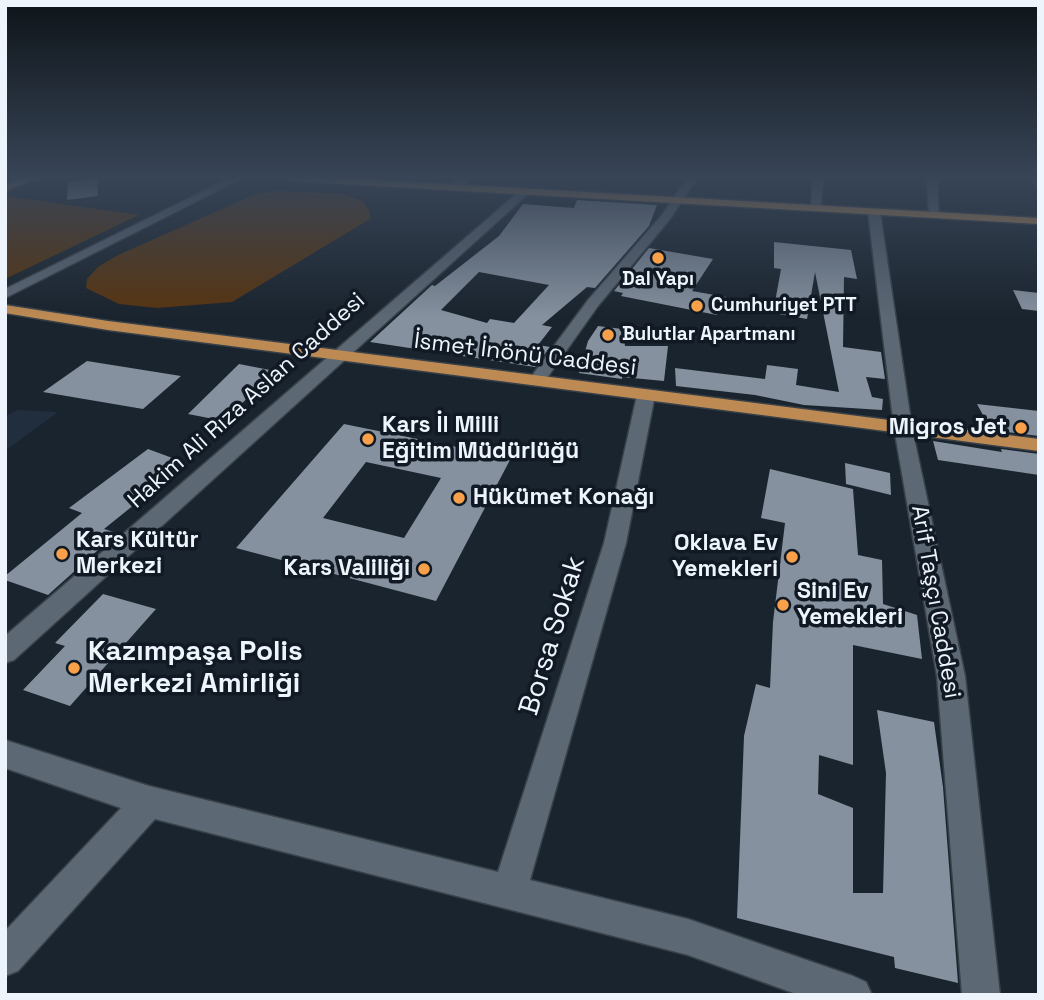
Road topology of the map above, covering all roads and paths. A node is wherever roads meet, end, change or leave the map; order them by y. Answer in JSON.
{"nodes":[{"id":1,"x":144,"y":225,"type":"edge"},
{"id":2,"x":487,"y":225,"type":"edge"},
{"id":3,"x":659,"y":225,"type":"edge"},
{"id":4,"x":876,"y":225,"type":"edge"},
{"id":5,"x":5,"y":294,"type":"edge"},
{"id":6,"x":5,"y":309,"type":"edge"},
{"id":7,"x":337,"y":355,"type":"junction"},
{"id":8,"x":536,"y":381,"type":"junction"},
{"id":9,"x":646,"y":395,"type":"junction"},
{"id":10,"x":904,"y":428,"type":"junction"},
{"id":11,"x":1039,"y":445,"type":"edge"},
{"id":12,"x":5,"y":652,"type":"edge"},
{"id":13,"x":5,"y":754,"type":"edge"},
{"id":14,"x":149,"y":802,"type":"junction"},
{"id":15,"x":509,"y":892,"type":"junction"},
{"id":16,"x":5,"y":958,"type":"edge"},
{"id":17,"x":853,"y":995,"type":"edge"},
{"id":18,"x":981,"y":995,"type":"edge"}],
"edges":[{"from":1,"to":5,"type":"street"},
{"from":2,"to":7,"type":"street","name":"Hakim Ali Rıza Aslan Caddesi"},
{"from":3,"to":8,"type":"street"},
{"from":4,"to":10,"type":"street","name":"Arif Taşçı Caddesi"},
{"from":6,"to":7,"type":"main road","name":"İsmet İnönü Caddesi"},
{"from":7,"to":8,"type":"main road","name":"İsmet İnönü Caddesi"},
{"from":7,"to":12,"type":"street","name":"Hakim Ali Rıza Aslan Caddesi"},
{"from":8,"to":9,"type":"main road","name":"İsmet İnönü Caddesi"},
{"from":9,"to":10,"type":"main road","name":"İsmet İnönü Caddesi"},
{"from":9,"to":15,"type":"street","name":"Borsa Sokak"},
{"from":10,"to":11,"type":"main road","name":"İsmet İnönü Caddesi"},
{"from":10,"to":18,"type":"street","name":"Arif Taşçı Caddesi"},
{"from":13,"to":14,"type":"street"},
{"from":14,"to":15,"type":"street"},
{"from":14,"to":16,"type":"street"},
{"from":15,"to":17,"type":"street"}]}
